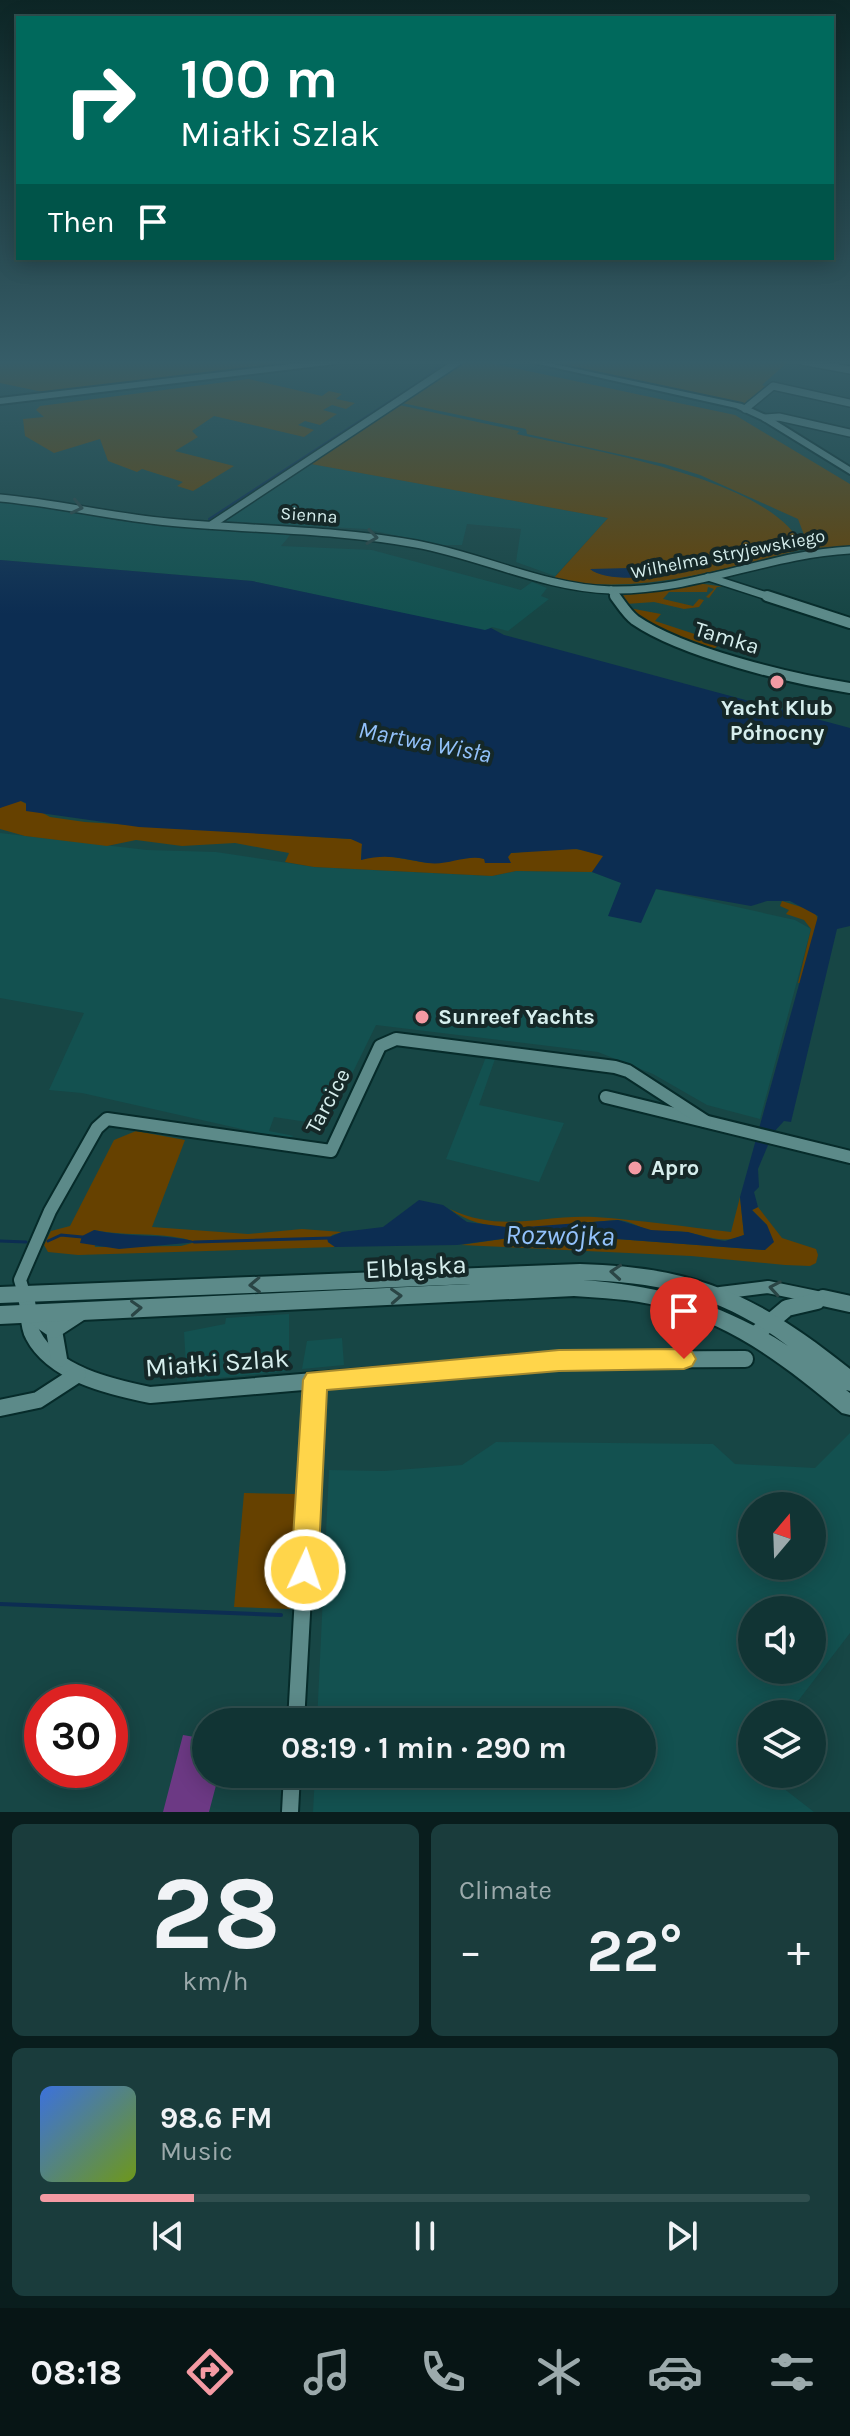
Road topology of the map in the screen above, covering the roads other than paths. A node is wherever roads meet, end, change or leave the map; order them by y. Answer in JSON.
{"nodes":[{"id":1,"x":331,"y":446,"type":"edge"},
{"id":2,"x":809,"y":446,"type":"edge"},
{"id":3,"x":850,"y":471,"type":"edge"},
{"id":4,"x":0,"y":498,"type":"edge"},
{"id":5,"x":211,"y":525,"type":"junction"},
{"id":6,"x":850,"y":550,"type":"edge"},
{"id":7,"x":708,"y":577,"type":"junction"},
{"id":8,"x":611,"y":590,"type":"junction"},
{"id":9,"x":850,"y":623,"type":"edge"},
{"id":10,"x":850,"y":688,"type":"edge"},
{"id":11,"x":606,"y":1097,"type":"dead end"},
{"id":12,"x":705,"y":1121,"type":"junction"},
{"id":13,"x":850,"y":1157,"type":"edge"},
{"id":14,"x":720,"y":1293,"type":"junction"},
{"id":15,"x":0,"y":1295,"type":"edge"},
{"id":16,"x":830,"y":1300,"type":"junction"},
{"id":17,"x":27,"y":1304,"type":"junction"},
{"id":18,"x":850,"y":1304,"type":"edge"},
{"id":19,"x":83,"y":1311,"type":"junction"},
{"id":20,"x":0,"y":1315,"type":"edge"},
{"id":21,"x":764,"y":1327,"type":"junction"},
{"id":22,"x":54,"y":1330,"type":"junction"},
{"id":23,"x":59,"y":1359,"type":"junction"},
{"id":24,"x":745,"y":1359,"type":"dead end"},
{"id":25,"x":78,"y":1374,"type":"junction"},
{"id":26,"x":850,"y":1374,"type":"edge"},
{"id":27,"x":315,"y":1380,"type":"junction"},
{"id":28,"x":850,"y":1382,"type":"edge"},
{"id":29,"x":850,"y":1406,"type":"edge"},
{"id":30,"x":0,"y":1408,"type":"edge"},
{"id":31,"x":297,"y":1708,"type":"edge"},
{"id":32,"x":291,"y":1788,"type":"edge"},
{"id":33,"x":290,"y":1812,"type":"edge"}],
"edges":[{"from":1,"to":5,"type":"street"},
{"from":2,"to":3,"type":"street"},
{"from":4,"to":5,"type":"street","name":"Sienna","one_way":true},
{"from":5,"to":8,"type":"street","name":"Sienna","one_way":true},
{"from":6,"to":7,"type":"street","name":"Wilhelma Stryjewskiego"},
{"from":7,"to":8,"type":"street","name":"Wilhelma Stryjewskiego"},
{"from":7,"to":9,"type":"street"},
{"from":8,"to":10,"type":"street","name":"Tamka"},
{"from":11,"to":12,"type":"street","name":"Tarcice"},
{"from":12,"to":13,"type":"street","name":"Tarcice"},
{"from":12,"to":17,"type":"street","name":"Tarcice"},
{"from":16,"to":14,"type":"street","one_way":true},
{"from":14,"to":17,"type":"main road","name":"Elbląska","one_way":true},
{"from":14,"to":21,"type":"main road","name":"Elbląska"},
{"from":15,"to":17,"type":"main road","name":"Elbląska"},
{"from":16,"to":18,"type":"street"},
{"from":16,"to":21,"type":"street"},
{"from":17,"to":19,"type":"main road","name":"Elbląska"},
{"from":17,"to":20,"type":"main road","name":"Elbląska"},
{"from":17,"to":22,"type":"street"},
{"from":17,"to":23,"type":"street","name":"Miałki Szlak"},
{"from":19,"to":21,"type":"main road","name":"Elbląska","one_way":true},
{"from":19,"to":22,"type":"street"},
{"from":21,"to":28,"type":"main road","name":"Elbląska"},
{"from":21,"to":29,"type":"main road","name":"Elbląska"},
{"from":22,"to":23,"type":"street"},
{"from":23,"to":25,"type":"street","name":"Miałki Szlak"},
{"from":24,"to":27,"type":"street","name":"Miałki Szlak"},
{"from":25,"to":27,"type":"street","name":"Miałki Szlak"},
{"from":25,"to":30,"type":"street"},
{"from":26,"to":28,"type":"street"},
{"from":27,"to":31,"type":"street"},
{"from":32,"to":33,"type":"street"}]}
